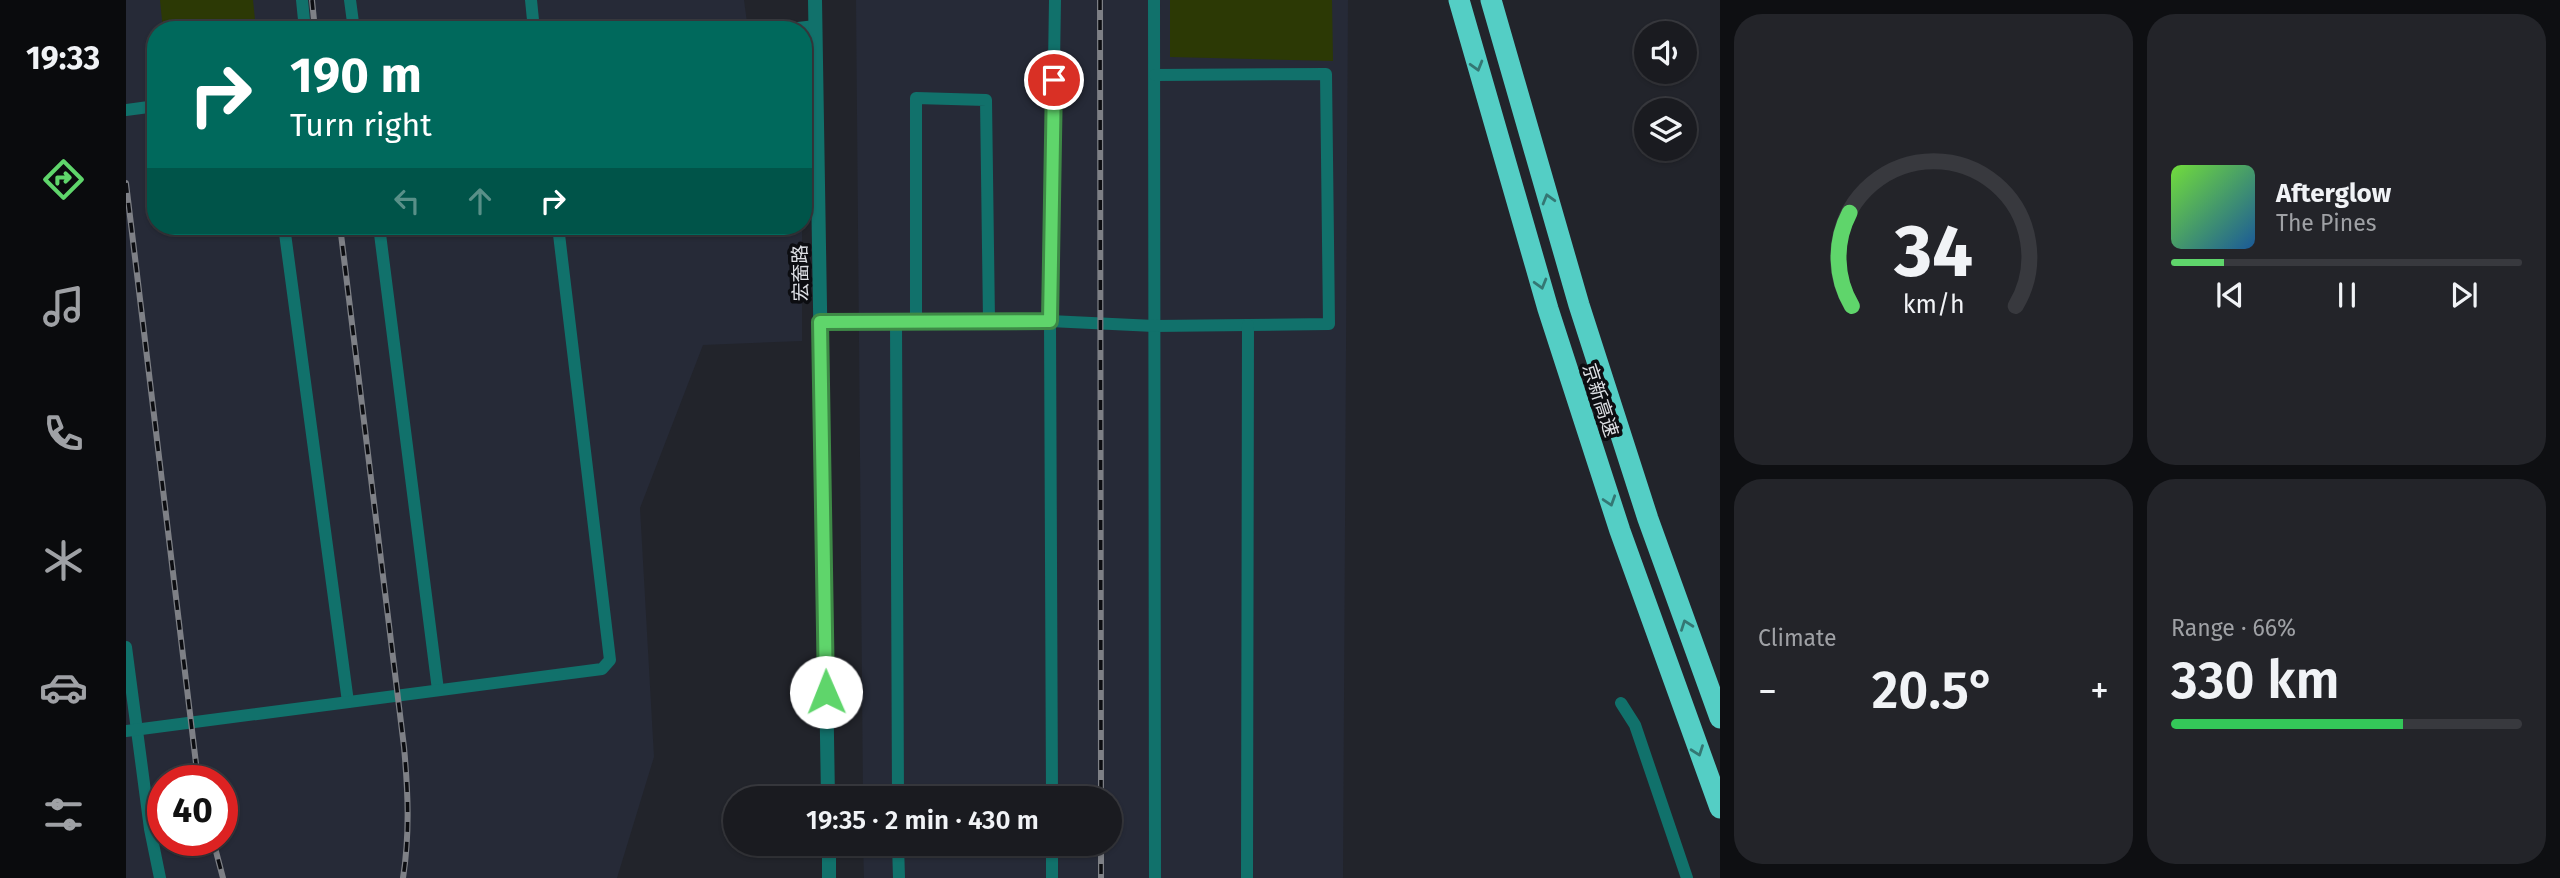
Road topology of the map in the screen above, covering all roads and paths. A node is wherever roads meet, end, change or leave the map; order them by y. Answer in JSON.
{"nodes":[{"id":1,"x":302,"y":0,"type":"edge"},
{"id":2,"x":350,"y":0,"type":"edge"},
{"id":3,"x":531,"y":0,"type":"edge"},
{"id":4,"x":815,"y":0,"type":"edge"},
{"id":5,"x":1055,"y":0,"type":"edge"},
{"id":6,"x":1154,"y":0,"type":"edge"},
{"id":7,"x":1459,"y":0,"type":"edge"},
{"id":8,"x":1491,"y":0,"type":"edge"},
{"id":9,"x":304,"y":21,"type":"edge"},
{"id":10,"x":353,"y":21,"type":"edge"},
{"id":11,"x":533,"y":21,"type":"edge"},
{"id":12,"x":812,"y":26,"type":"edge"},
{"id":13,"x":815,"y":26,"type":"junction"},
{"id":14,"x":1155,"y":75,"type":"junction"},
{"id":15,"x":147,"y":107,"type":"edge"},
{"id":16,"x":126,"y":110,"type":"edge"},
{"id":17,"x":285,"y":235,"type":"edge"},
{"id":18,"x":380,"y":235,"type":"edge"},
{"id":19,"x":559,"y":235,"type":"edge"},
{"id":20,"x":989,"y":321,"type":"junction"},
{"id":21,"x":1050,"y":321,"type":"junction"},
{"id":22,"x":820,"y":322,"type":"junction"},
{"id":23,"x":896,"y":322,"type":"junction"},
{"id":24,"x":916,"y":322,"type":"junction"},
{"id":25,"x":1248,"y":325,"type":"junction"},
{"id":26,"x":1154,"y":326,"type":"junction"},
{"id":27,"x":126,"y":647,"type":"edge"},
{"id":28,"x":438,"y":690,"type":"junction"},
{"id":29,"x":348,"y":702,"type":"junction"},
{"id":30,"x":1621,"y":703,"type":"dead end"},
{"id":31,"x":1720,"y":718,"type":"edge"},
{"id":32,"x":131,"y":730,"type":"edge"},
{"id":33,"x":828,"y":786,"type":"edge"},
{"id":34,"x":898,"y":786,"type":"edge"},
{"id":35,"x":1052,"y":786,"type":"edge"},
{"id":36,"x":1720,"y":808,"type":"edge"},
{"id":37,"x":829,"y":856,"type":"edge"},
{"id":38,"x":898,"y":856,"type":"edge"},
{"id":39,"x":1052,"y":856,"type":"edge"},
{"id":40,"x":160,"y":878,"type":"edge"},
{"id":41,"x":829,"y":878,"type":"edge"},
{"id":42,"x":899,"y":878,"type":"edge"},
{"id":43,"x":1052,"y":878,"type":"edge"},
{"id":44,"x":1155,"y":878,"type":"edge"},
{"id":45,"x":1247,"y":878,"type":"edge"},
{"id":46,"x":1687,"y":878,"type":"edge"}],
"edges":[{"from":1,"to":9,"type":"street"},
{"from":2,"to":10,"type":"street"},
{"from":3,"to":11,"type":"street"},
{"from":4,"to":13,"type":"street","name":"宏奤路"},
{"from":5,"to":21,"type":"street"},
{"from":6,"to":14,"type":"street"},
{"from":7,"to":36,"type":"highway","name":"京新高速","one_way":true},
{"from":31,"to":8,"type":"highway","name":"京新高速","one_way":true},
{"from":12,"to":13,"type":"street"},
{"from":13,"to":22,"type":"street","name":"宏奤路"},
{"from":14,"to":25,"type":"street"},
{"from":14,"to":26,"type":"street"},
{"from":15,"to":16,"type":"street"},
{"from":17,"to":29,"type":"street"},
{"from":18,"to":28,"type":"street"},
{"from":19,"to":28,"type":"street"},
{"from":20,"to":21,"type":"street"},
{"from":20,"to":24,"type":"street"},
{"from":20,"to":24,"type":"street"},
{"from":21,"to":26,"type":"street"},
{"from":21,"to":35,"type":"street"},
{"from":22,"to":23,"type":"street"},
{"from":22,"to":33,"type":"street","name":"宏奤路"},
{"from":23,"to":24,"type":"street"},
{"from":23,"to":34,"type":"street"},
{"from":25,"to":26,"type":"street"},
{"from":25,"to":45,"type":"street"},
{"from":26,"to":44,"type":"street"},
{"from":27,"to":32,"type":"street"},
{"from":28,"to":29,"type":"street"},
{"from":29,"to":32,"type":"street"},
{"from":30,"to":46,"type":"street"},
{"from":32,"to":40,"type":"street"},
{"from":37,"to":41,"type":"street"},
{"from":38,"to":42,"type":"street"},
{"from":39,"to":43,"type":"street"}]}
